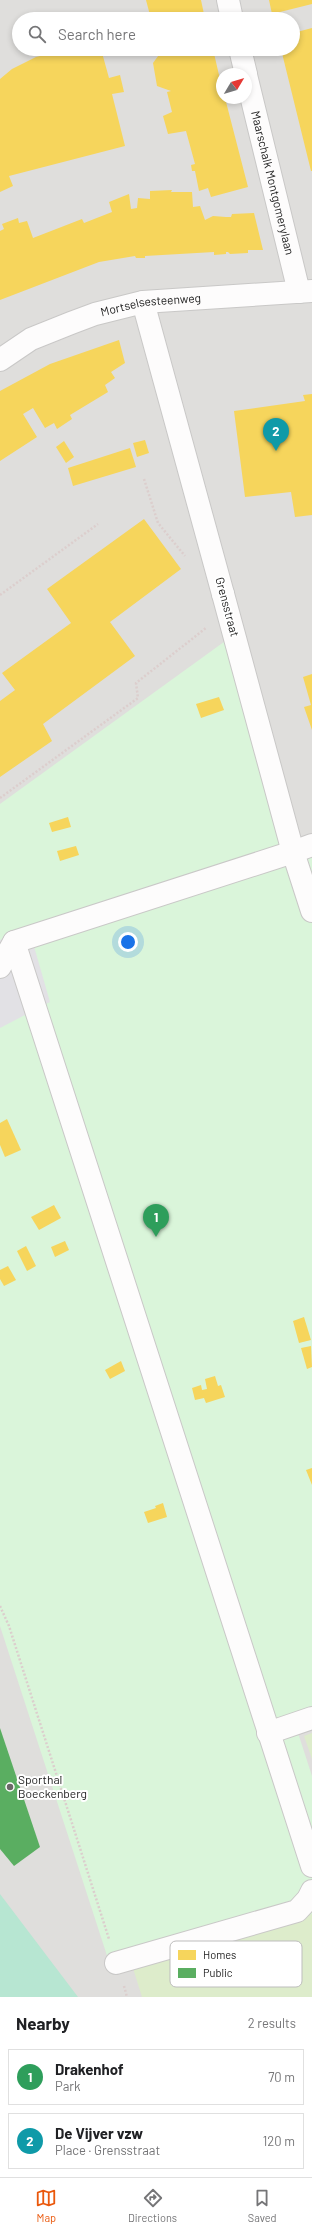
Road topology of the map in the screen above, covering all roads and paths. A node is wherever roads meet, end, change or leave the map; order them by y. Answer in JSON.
{"nodes":[{"id":1,"x":228,"y":0,"type":"edge"},
{"id":2,"x":231,"y":12,"type":"edge"},
{"id":3,"x":242,"y":56,"type":"edge"},
{"id":4,"x":245,"y":68,"type":"edge"},
{"id":5,"x":252,"y":96,"type":"edge"},
{"id":6,"x":306,"y":291,"type":"edge"},
{"id":7,"x":143,"y":302,"type":"junction"},
{"id":8,"x":0,"y":360,"type":"edge"},
{"id":9,"x":144,"y":479,"type":"dead end"},
{"id":10,"x":98,"y":524,"type":"dead end"},
{"id":11,"x":186,"y":557,"type":"dead end"},
{"id":12,"x":0,"y":595,"type":"edge"},
{"id":13,"x":209,"y":626,"type":"dead end"},
{"id":14,"x":0,"y":798,"type":"edge"},
{"id":15,"x":303,"y":849,"type":"edge"},
{"id":16,"x":312,"y":911,"type":"edge"},
{"id":17,"x":14,"y":942,"type":"junction"},
{"id":18,"x":0,"y":967,"type":"edge"},
{"id":19,"x":0,"y":1606,"type":"edge"},
{"id":20,"x":312,"y":1718,"type":"edge"},
{"id":21,"x":268,"y":1733,"type":"junction"},
{"id":22,"x":312,"y":1866,"type":"edge"},
{"id":23,"x":312,"y":1891,"type":"edge"},
{"id":24,"x":193,"y":1941,"type":"edge"},
{"id":25,"x":170,"y":1947,"type":"edge"},
{"id":26,"x":116,"y":1963,"type":"junction"},
{"id":27,"x":127,"y":1997,"type":"edge"}],
"edges":[{"from":1,"to":2,"type":"street"},
{"from":3,"to":4,"type":"street","name":"Maarschalk Montgomerylaan"},
{"from":5,"to":6,"type":"street","name":"Maarschalk Montgomerylaan"},
{"from":6,"to":7,"type":"street","name":"Mortselsesteenweg"},
{"from":7,"to":8,"type":"street","name":"Mortselsesteenweg"},
{"from":7,"to":15,"type":"street","name":"Grensstraat"},
{"from":9,"to":11,"type":"path"},
{"from":10,"to":12,"type":"path"},
{"from":13,"to":14,"type":"path"},
{"from":15,"to":16,"type":"street","name":"Grensstraat"},
{"from":15,"to":17,"type":"street"},
{"from":17,"to":18,"type":"street"},
{"from":17,"to":21,"type":"street"},
{"from":19,"to":26,"type":"path"},
{"from":20,"to":21,"type":"street"},
{"from":21,"to":22,"type":"street"},
{"from":23,"to":24,"type":"street"},
{"from":25,"to":26,"type":"street"},
{"from":26,"to":27,"type":"path"}]}
